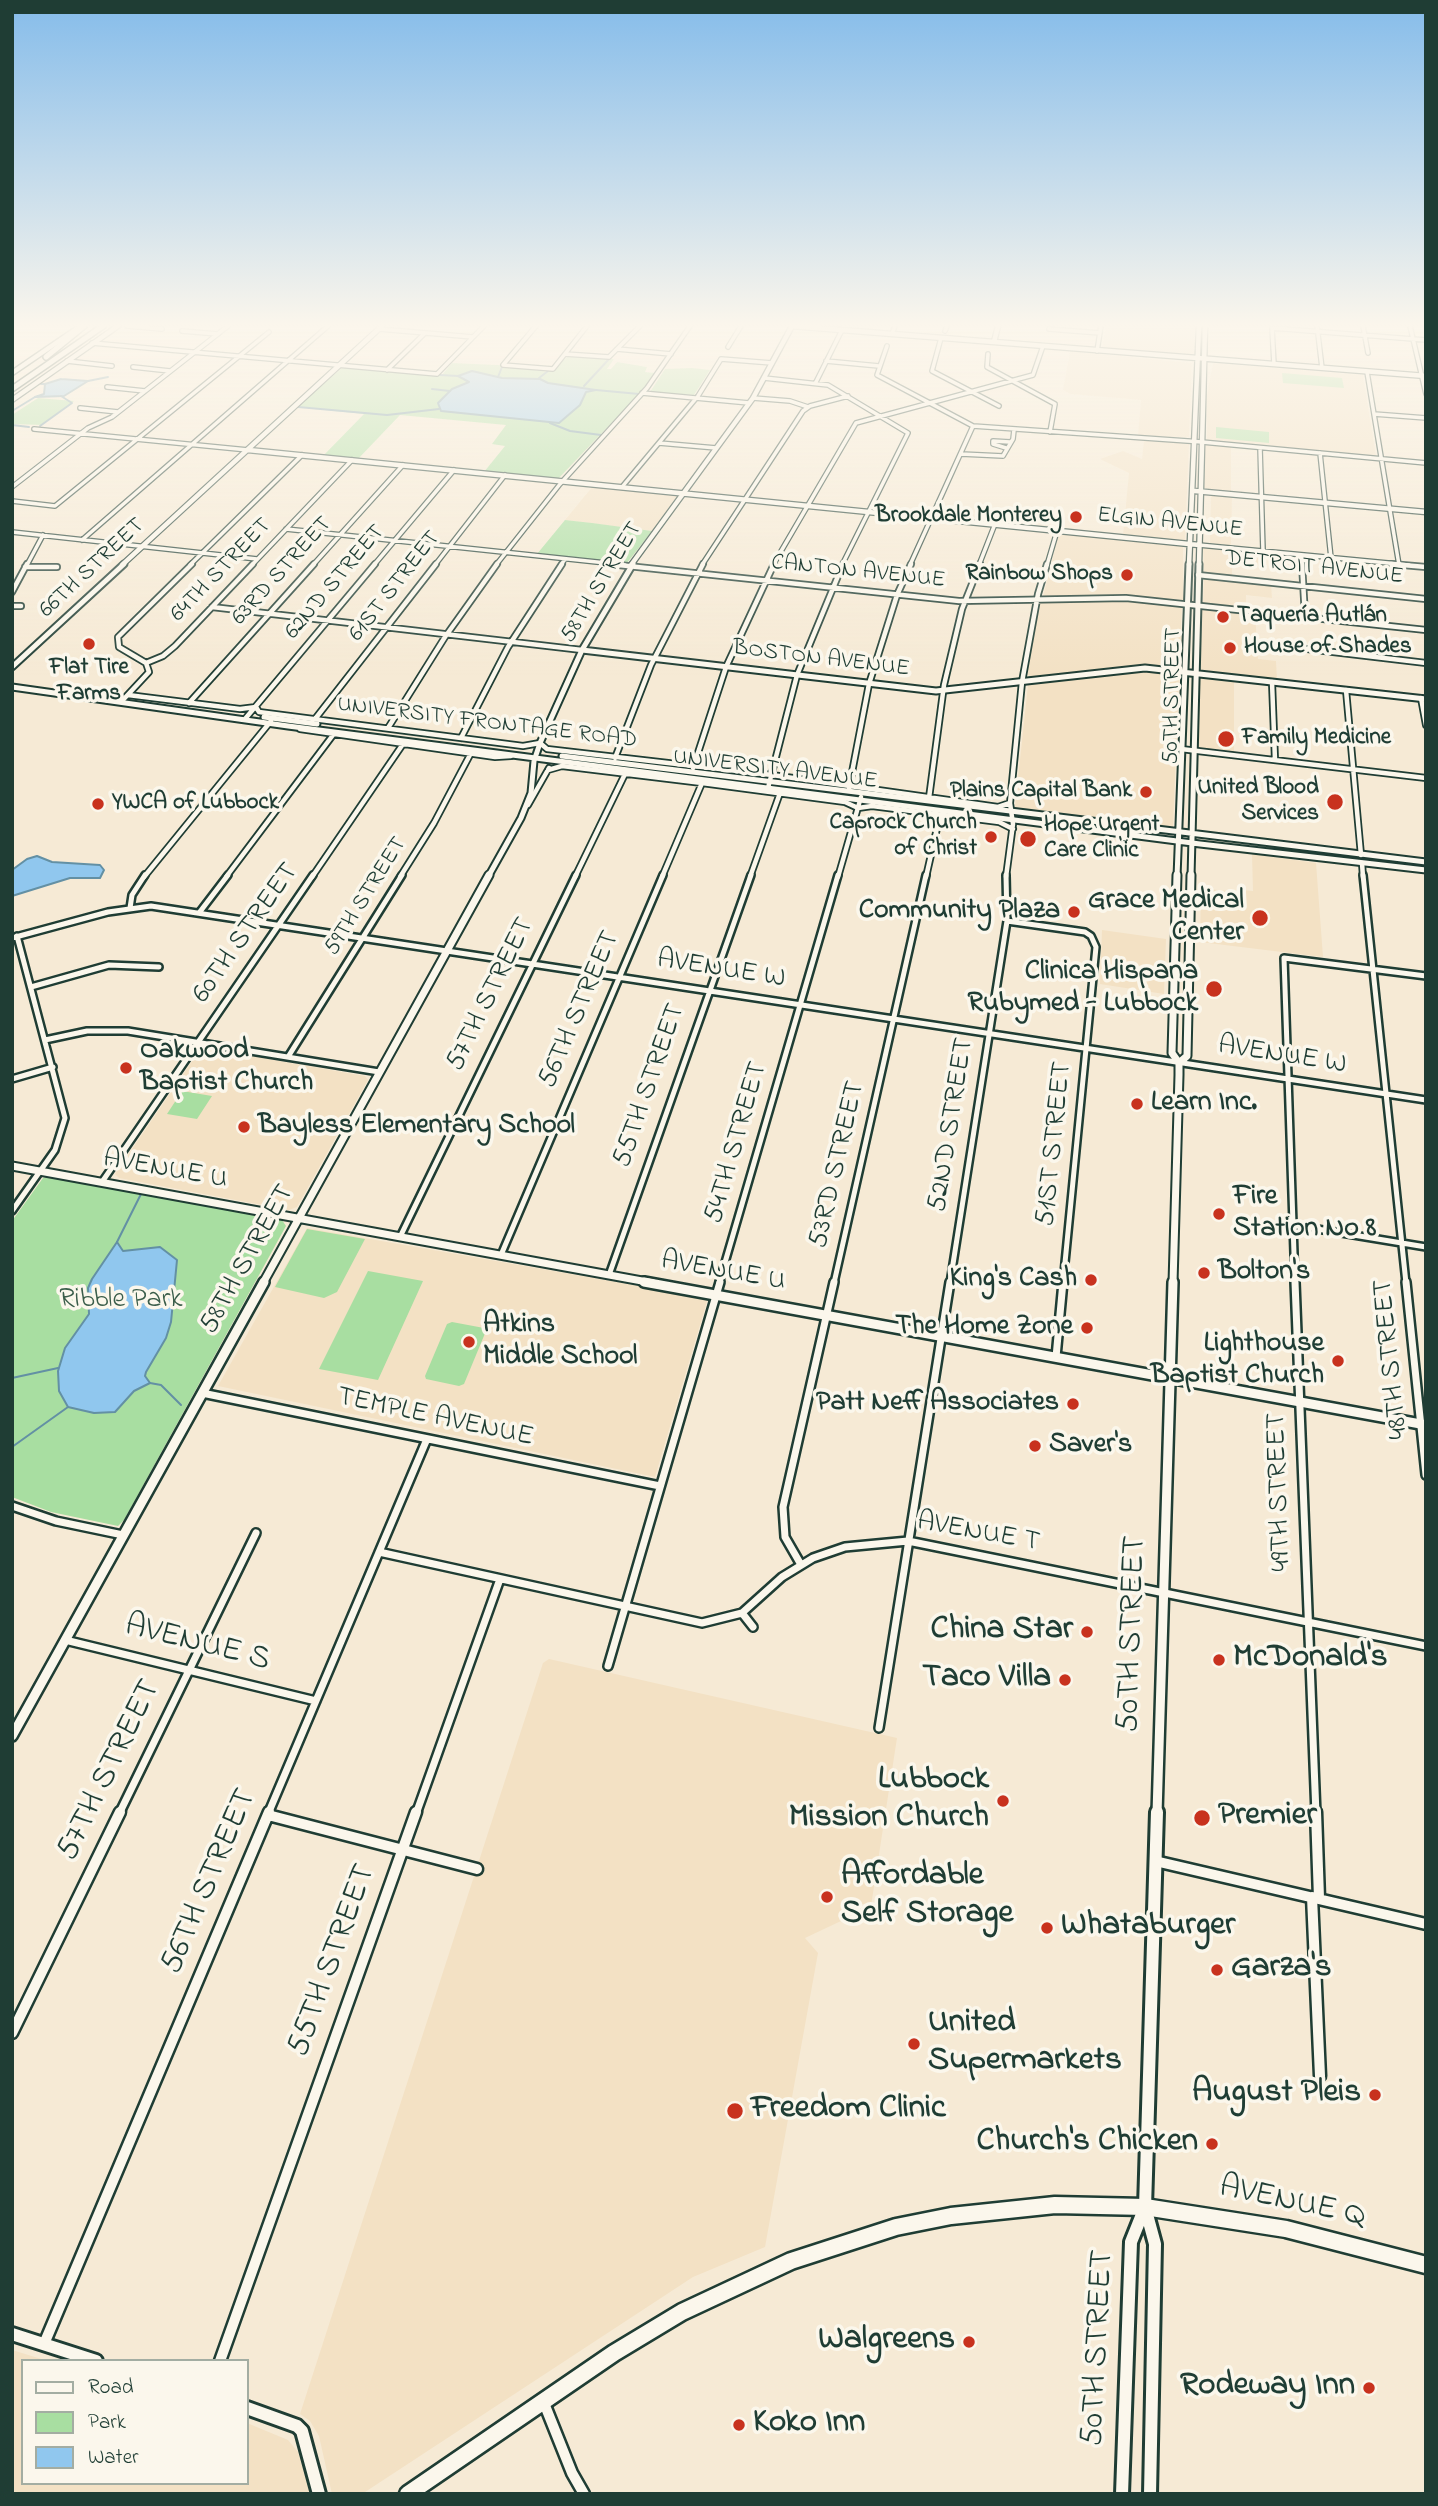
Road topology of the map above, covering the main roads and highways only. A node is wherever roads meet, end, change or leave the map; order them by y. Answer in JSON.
{"nodes":[{"id":1,"x":256,"y":443,"type":"edge"},
{"id":2,"x":720,"y":443,"type":"edge"},
{"id":3,"x":1193,"y":443,"type":"edge"},
{"id":4,"x":1202,"y":443,"type":"edge"},
{"id":5,"x":248,"y":450,"type":"junction"},
{"id":6,"x":1191,"y":490,"type":"junction"},
{"id":7,"x":1200,"y":491,"type":"junction"},
{"id":8,"x":683,"y":493,"type":"junction"},
{"id":9,"x":1426,"y":512,"type":"edge"},
{"id":10,"x":1189,"y":544,"type":"junction"},
{"id":11,"x":1199,"y":545,"type":"junction"},
{"id":12,"x":582,"y":650,"type":"junction"},
{"id":13,"x":12,"y":667,"type":"edge"},
{"id":14,"x":1184,"y":672,"type":"junction"},
{"id":15,"x":1195,"y":673,"type":"junction"},
{"id":16,"x":12,"y":687,"type":"edge"},
{"id":17,"x":1423,"y":699,"type":"edge"},
{"id":18,"x":271,"y":720,"type":"junction"},
{"id":19,"x":536,"y":755,"type":"junction"},
{"id":20,"x":769,"y":785,"type":"junction"},
{"id":21,"x":1178,"y":838,"type":"junction"},
{"id":22,"x":1194,"y":840,"type":"junction"},
{"id":23,"x":1426,"y":865,"type":"edge"},
{"id":24,"x":1179,"y":1063,"type":"junction"},
{"id":25,"x":12,"y":1166,"type":"edge"},
{"id":26,"x":298,"y":1218,"type":"junction"},
{"id":27,"x":1169,"y":1378,"type":"junction"},
{"id":28,"x":1423,"y":1424,"type":"edge"},
{"id":29,"x":12,"y":1736,"type":"edge"},
{"id":30,"x":1144,"y":2207,"type":"junction"},
{"id":31,"x":1426,"y":2265,"type":"edge"},
{"id":32,"x":12,"y":2334,"type":"edge"},
{"id":33,"x":90,"y":2359,"type":"edge"},
{"id":34,"x":248,"y":2408,"type":"edge"},
{"id":35,"x":318,"y":2494,"type":"edge"},
{"id":36,"x":408,"y":2494,"type":"edge"},
{"id":37,"x":1122,"y":2494,"type":"edge"},
{"id":38,"x":1150,"y":2494,"type":"edge"}],
"edges":[{"from":1,"to":5,"type":"main road","name":"66TH STREET"},
{"from":2,"to":8,"type":"main road","name":"58TH STREET"},
{"from":3,"to":6,"type":"main road","name":"50TH STREET"},
{"from":4,"to":7,"type":"main road","name":"50TH STREET"},
{"from":5,"to":8,"type":"main road","name":"ELGIN AVENUE"},
{"from":5,"to":13,"type":"main road","name":"66TH STREET"},
{"from":6,"to":7,"type":"main road"},
{"from":6,"to":10,"type":"main road","name":"50TH STREET"},
{"from":7,"to":9,"type":"main road"},
{"from":7,"to":11,"type":"main road","name":"50TH STREET"},
{"from":8,"to":10,"type":"main road","name":"ELGIN AVENUE"},
{"from":8,"to":12,"type":"main road","name":"58TH STREET"},
{"from":10,"to":11,"type":"main road","name":"ELGIN AVENUE"},
{"from":10,"to":14,"type":"main road","name":"50TH STREET"},
{"from":11,"to":15,"type":"main road","name":"50TH STREET"},
{"from":12,"to":14,"type":"main road","name":"BOSTON AVENUE"},
{"from":12,"to":19,"type":"main road","name":"58TH STREET"},
{"from":14,"to":15,"type":"main road","name":"BOSTON AVENUE"},
{"from":14,"to":21,"type":"main road","name":"50TH STREET"},
{"from":15,"to":17,"type":"main road","name":"BOSTON AVENUE"},
{"from":15,"to":22,"type":"main road","name":"50TH STREET"},
{"from":16,"to":18,"type":"main road","name":"UNIVERSITY AVENUE"},
{"from":18,"to":19,"type":"main road","name":"UNIVERSITY AVENUE"},
{"from":18,"to":19,"type":"main road","name":"UNIVERSITY AVENUE"},
{"from":19,"to":20,"type":"main road","name":"UNIVERSITY AVENUE"},
{"from":19,"to":20,"type":"main road","name":"UNIVERSITY AVENUE"},
{"from":19,"to":26,"type":"main road","name":"58TH STREET"},
{"from":20,"to":21,"type":"main road","name":"UNIVERSITY AVENUE"},
{"from":21,"to":22,"type":"main road","name":"UNIVERSITY AVENUE"},
{"from":21,"to":24,"type":"main road","name":"50TH STREET"},
{"from":22,"to":23,"type":"main road","name":"UNIVERSITY AVENUE"},
{"from":22,"to":24,"type":"main road","name":"50TH STREET"},
{"from":24,"to":27,"type":"main road","name":"50TH STREET"},
{"from":25,"to":26,"type":"main road","name":"AVENUE U"},
{"from":26,"to":27,"type":"main road","name":"AVENUE U"},
{"from":26,"to":29,"type":"main road","name":"58TH STREET"},
{"from":27,"to":28,"type":"main road","name":"AVENUE U"},
{"from":27,"to":30,"type":"main road","name":"50TH STREET"},
{"from":30,"to":31,"type":"highway","name":"AVENUE Q"},
{"from":30,"to":36,"type":"highway","name":"AVENUE Q"},
{"from":30,"to":37,"type":"main road","name":"50TH STREET"},
{"from":30,"to":38,"type":"main road","name":"50TH STREET"},
{"from":32,"to":33,"type":"main road"},
{"from":34,"to":35,"type":"main road"}]}
